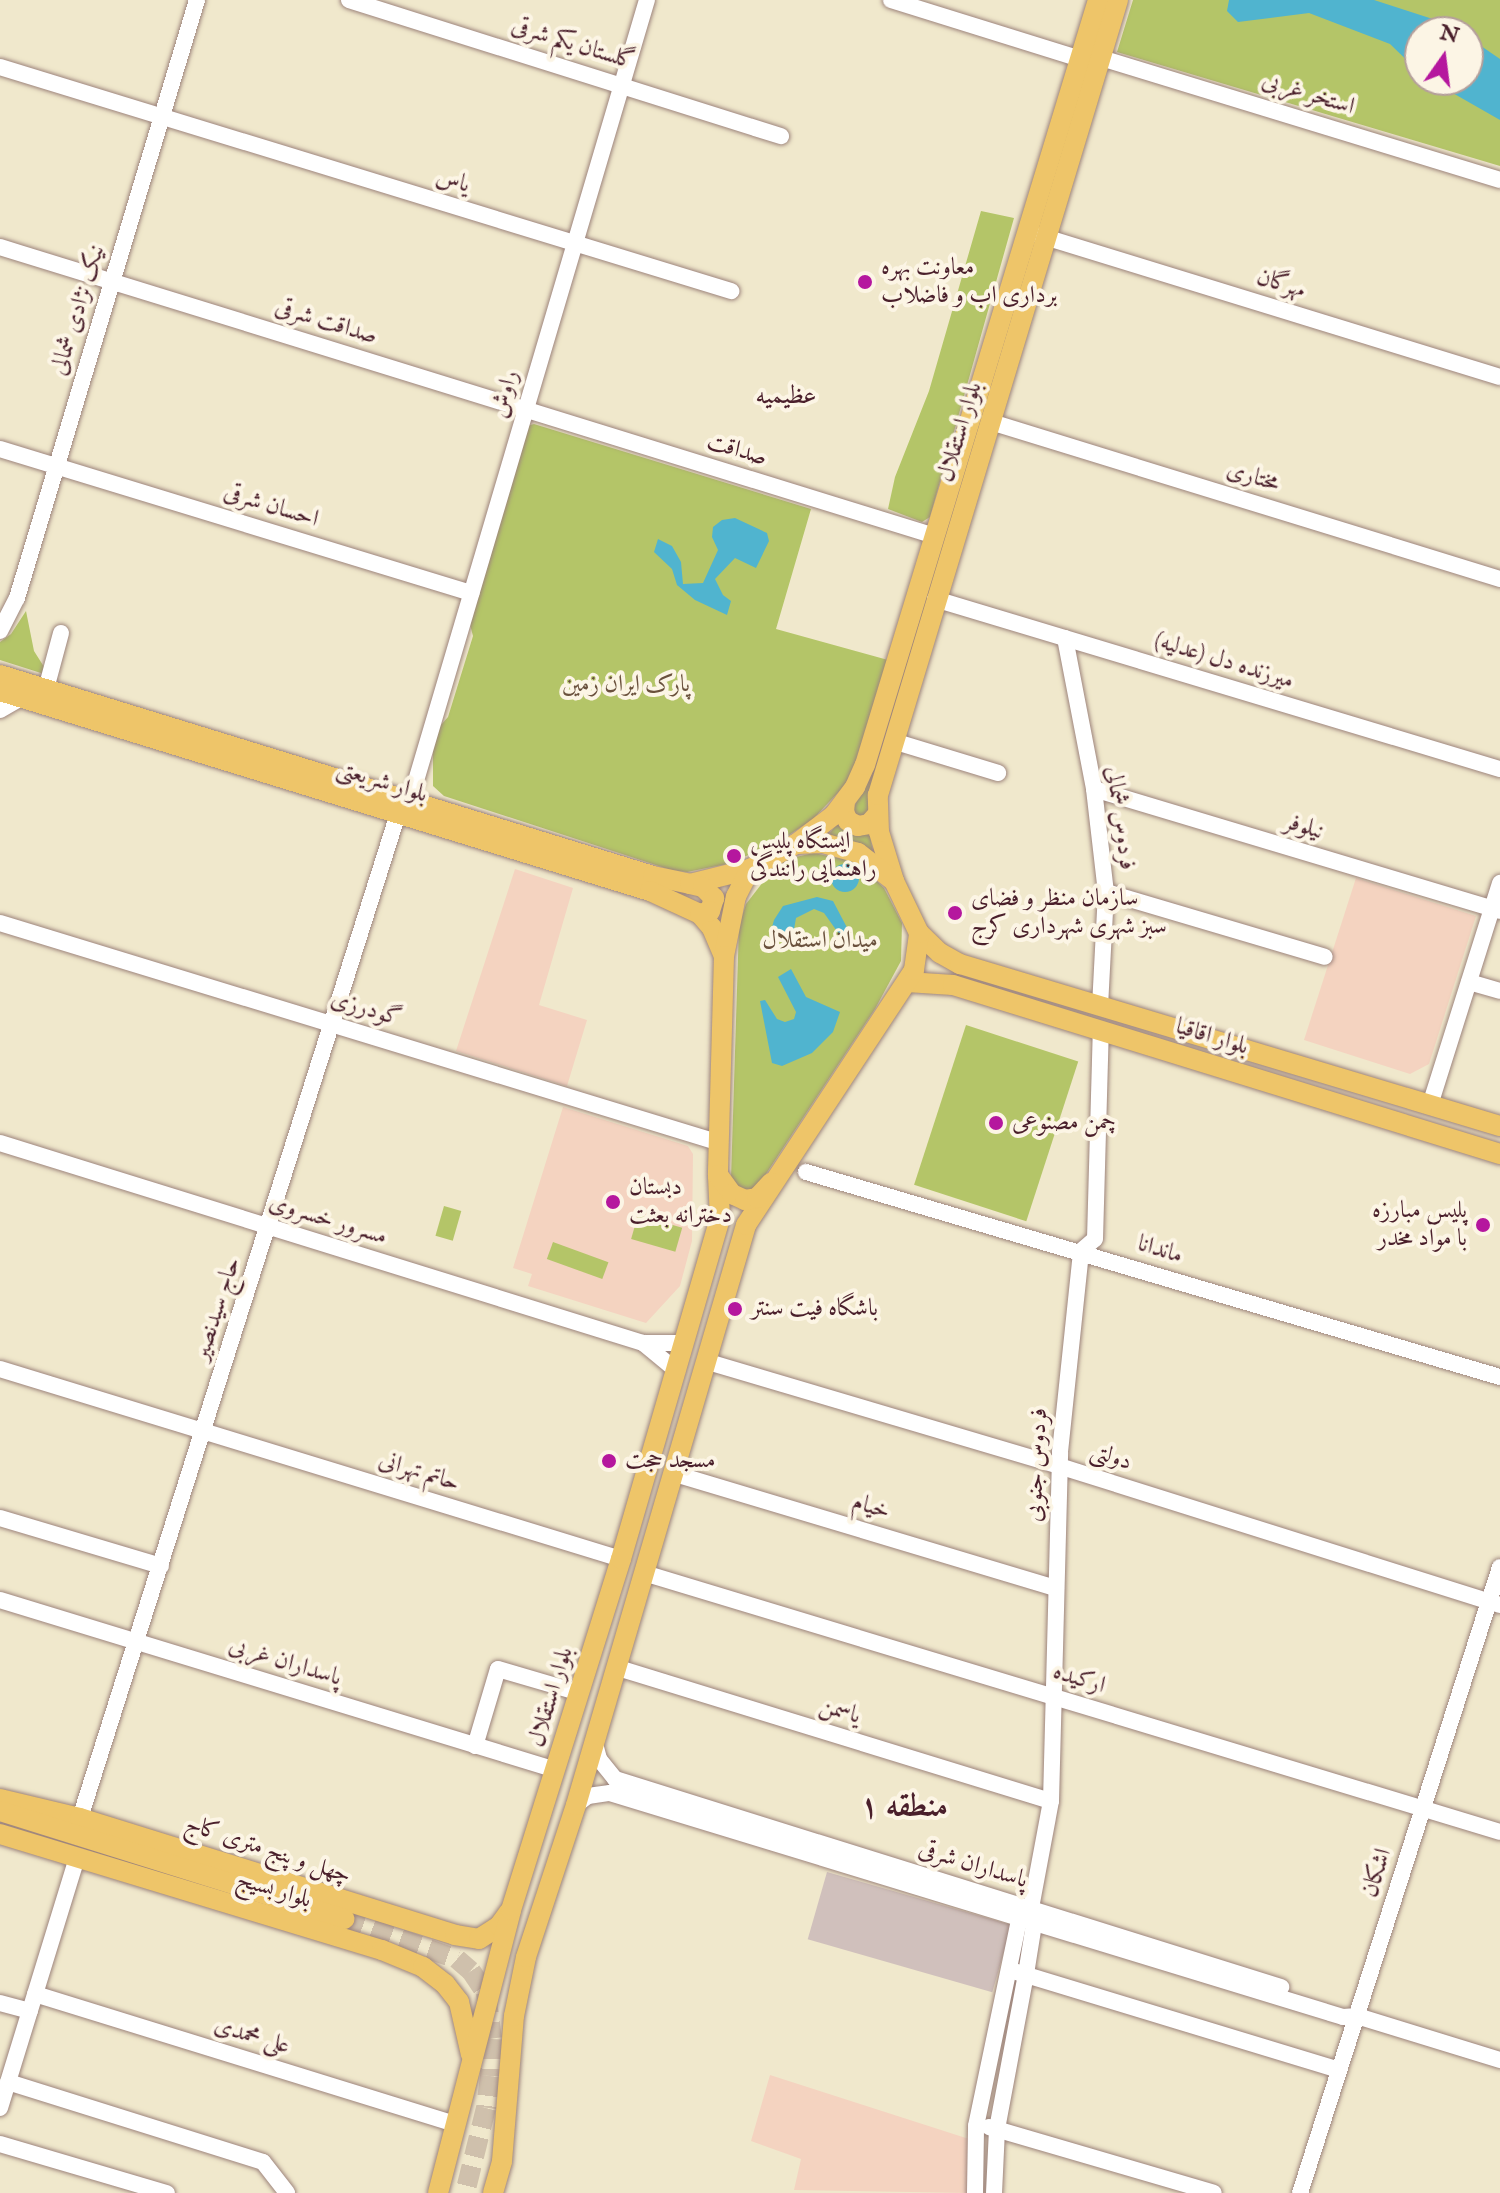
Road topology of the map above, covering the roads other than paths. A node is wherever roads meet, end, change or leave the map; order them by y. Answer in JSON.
{"nodes":[{"id":1,"x":197,"y":0,"type":"edge"},
{"id":2,"x":349,"y":0,"type":"edge"},
{"id":3,"x":647,"y":0,"type":"edge"},
{"id":4,"x":891,"y":0,"type":"edge"},
{"id":5,"x":1098,"y":0,"type":"edge"},
{"id":6,"x":1118,"y":0,"type":"edge"},
{"id":7,"x":1091,"y":58,"type":"junction"},
{"id":8,"x":0,"y":67,"type":"edge"},
{"id":9,"x":622,"y":84,"type":"junction"},
{"id":10,"x":162,"y":117,"type":"junction"},
{"id":11,"x":781,"y":136,"type":"dead end"},
{"id":12,"x":1500,"y":180,"type":"edge"},
{"id":13,"x":1037,"y":235,"type":"junction"},
{"id":14,"x":575,"y":243,"type":"junction"},
{"id":15,"x":0,"y":247,"type":"edge"},
{"id":16,"x":112,"y":281,"type":"junction"},
{"id":17,"x":731,"y":291,"type":"dead end"},
{"id":18,"x":1500,"y":377,"type":"edge"},
{"id":19,"x":526,"y":409,"type":"junction"},
{"id":20,"x":991,"y":422,"type":"junction"},
{"id":21,"x":0,"y":449,"type":"edge"},
{"id":22,"x":56,"y":466,"type":"junction"},
{"id":23,"x":935,"y":536,"type":"junction"},
{"id":24,"x":1500,"y":579,"type":"edge"},
{"id":25,"x":471,"y":593,"type":"junction"},
{"id":26,"x":935,"y":599,"type":"junction"},
{"id":27,"x":0,"y":631,"type":"edge"},
{"id":28,"x":61,"y":633,"type":"dead end"},
{"id":29,"x":1065,"y":638,"type":"junction"},
{"id":30,"x":0,"y":675,"type":"edge"},
{"id":31,"x":46,"y":689,"type":"junction"},
{"id":32,"x":0,"y":691,"type":"edge"},
{"id":33,"x":21,"y":698,"type":"junction"},
{"id":34,"x":0,"y":710,"type":"edge"},
{"id":35,"x":893,"y":741,"type":"junction"},
{"id":36,"x":1500,"y":769,"type":"edge"},
{"id":37,"x":998,"y":773,"type":"dead end"},
{"id":38,"x":1094,"y":789,"type":"junction"},
{"id":39,"x":845,"y":801,"type":"junction"},
{"id":40,"x":404,"y":807,"type":"junction"},
{"id":41,"x":876,"y":816,"type":"junction"},
{"id":42,"x":796,"y":844,"type":"junction"},
{"id":43,"x":750,"y":869,"type":"junction"},
{"id":44,"x":894,"y":881,"type":"junction"},
{"id":45,"x":1500,"y":883,"type":"edge"},
{"id":46,"x":690,"y":884,"type":"junction"},
{"id":47,"x":1106,"y":892,"type":"junction"},
{"id":48,"x":1496,"y":910,"type":"edge"},
{"id":49,"x":700,"y":914,"type":"junction"},
{"id":50,"x":0,"y":923,"type":"edge"},
{"id":51,"x":919,"y":933,"type":"junction"},
{"id":52,"x":724,"y":956,"type":"junction"},
{"id":53,"x":1325,"y":957,"type":"dead end"},
{"id":54,"x":907,"y":982,"type":"junction"},
{"id":55,"x":1469,"y":982,"type":"junction"},
{"id":56,"x":1500,"y":991,"type":"edge"},
{"id":57,"x":1100,"y":1006,"type":"junction"},
{"id":58,"x":331,"y":1024,"type":"junction"},
{"id":59,"x":1101,"y":1030,"type":"junction"},
{"id":60,"x":1430,"y":1105,"type":"junction"},
{"id":61,"x":1500,"y":1126,"type":"edge"},
{"id":62,"x":717,"y":1142,"type":"junction"},
{"id":63,"x":0,"y":1143,"type":"edge"},
{"id":64,"x":1500,"y":1154,"type":"edge"},
{"id":65,"x":806,"y":1172,"type":"dead end"},
{"id":66,"x":718,"y":1175,"type":"junction"},
{"id":67,"x":771,"y":1183,"type":"junction"},
{"id":68,"x":268,"y":1226,"type":"junction"},
{"id":69,"x":1081,"y":1251,"type":"junction"},
{"id":70,"x":643,"y":1343,"type":"junction"},
{"id":71,"x":685,"y":1343,"type":"junction"},
{"id":72,"x":705,"y":1361,"type":"junction"},
{"id":73,"x":0,"y":1369,"type":"edge"},
{"id":74,"x":677,"y":1371,"type":"junction"},
{"id":75,"x":1500,"y":1377,"type":"edge"},
{"id":76,"x":203,"y":1431,"type":"junction"},
{"id":77,"x":1059,"y":1466,"type":"junction"},
{"id":78,"x":672,"y":1473,"type":"junction"},
{"id":79,"x":0,"y":1518,"type":"edge"},
{"id":80,"x":621,"y":1559,"type":"junction"},
{"id":81,"x":161,"y":1566,"type":"junction"},
{"id":82,"x":1500,"y":1567,"type":"edge"},
{"id":83,"x":644,"y":1573,"type":"junction"},
{"id":84,"x":1056,"y":1588,"type":"junction"},
{"id":85,"x":0,"y":1600,"type":"edge"},
{"id":86,"x":1494,"y":1604,"type":"edge"},
{"id":87,"x":137,"y":1642,"type":"junction"},
{"id":88,"x":615,"y":1667,"type":"junction"},
{"id":89,"x":580,"y":1693,"type":"junction"},
{"id":90,"x":1053,"y":1696,"type":"junction"},
{"id":91,"x":594,"y":1740,"type":"junction"},
{"id":92,"x":475,"y":1746,"type":"junction"},
{"id":93,"x":556,"y":1770,"type":"junction"},
{"id":94,"x":613,"y":1786,"type":"junction"},
{"id":95,"x":0,"y":1799,"type":"edge"},
{"id":96,"x":1051,"y":1801,"type":"junction"},
{"id":97,"x":576,"y":1805,"type":"junction"},
{"id":98,"x":1423,"y":1808,"type":"junction"},
{"id":99,"x":0,"y":1811,"type":"edge"},
{"id":100,"x":80,"y":1818,"type":"junction"},
{"id":101,"x":1500,"y":1832,"type":"edge"},
{"id":102,"x":0,"y":1834,"type":"edge"},
{"id":103,"x":77,"y":1857,"type":"junction"},
{"id":104,"x":511,"y":1910,"type":"junction"},
{"id":105,"x":348,"y":1911,"type":"junction"},
{"id":106,"x":1028,"y":1917,"type":"junction"},
{"id":107,"x":346,"y":1940,"type":"junction"},
{"id":108,"x":1018,"y":1972,"type":"junction"},
{"id":109,"x":35,"y":1994,"type":"junction"},
{"id":110,"x":0,"y":2003,"type":"edge"},
{"id":111,"x":30,"y":2011,"type":"junction"},
{"id":112,"x":1357,"y":2016,"type":"junction"},
{"id":113,"x":1500,"y":2060,"type":"edge"},
{"id":114,"x":472,"y":2063,"type":"junction"},
{"id":115,"x":1339,"y":2070,"type":"junction"},
{"id":116,"x":8,"y":2082,"type":"junction"},
{"id":117,"x":0,"y":2108,"type":"edge"},
{"id":118,"x":456,"y":2124,"type":"junction"},
{"id":119,"x":976,"y":2126,"type":"junction"},
{"id":120,"x":997,"y":2129,"type":"junction"},
{"id":121,"x":0,"y":2144,"type":"edge"},
{"id":122,"x":167,"y":2193,"type":"edge"},
{"id":123,"x":287,"y":2193,"type":"edge"},
{"id":124,"x":438,"y":2193,"type":"edge"},
{"id":125,"x":493,"y":2193,"type":"edge"},
{"id":126,"x":975,"y":2193,"type":"edge"},
{"id":127,"x":994,"y":2193,"type":"edge"},
{"id":128,"x":1214,"y":2193,"type":"edge"},
{"id":129,"x":1300,"y":2193,"type":"edge"}],
"edges":[{"from":1,"to":10,"type":"street","name":"نیک نژادی شمالی"},
{"from":2,"to":9,"type":"street","name":"گلستان یکم شرقی"},
{"from":3,"to":9,"type":"street","name":"راوش"},
{"from":4,"to":7,"type":"street","name":"استخر غربی"},
{"from":5,"to":7,"type":"main road","name":"بلوار استقلال"},
{"from":6,"to":7,"type":"main road","name":"بلوار استقلال"},
{"from":7,"to":12,"type":"street","name":"استخر غربی"},
{"from":7,"to":13,"type":"main road","name":"بلوار استقلال"},
{"from":8,"to":10,"type":"street","name":"یاس"},
{"from":9,"to":11,"type":"street","name":"گلستان یکم شرقی"},
{"from":9,"to":14,"type":"street","name":"راوش"},
{"from":10,"to":14,"type":"street","name":"یاس"},
{"from":10,"to":16,"type":"street","name":"نیک نژادی شمالی"},
{"from":13,"to":18,"type":"street","name":"مهرگان"},
{"from":13,"to":20,"type":"main road","name":"بلوار استقلال"},
{"from":13,"to":23,"type":"main road","name":"بلوار استقلال"},
{"from":14,"to":17,"type":"street","name":"یاس"},
{"from":14,"to":19,"type":"street","name":"راوش"},
{"from":15,"to":16,"type":"street","name":"صداقت شرقی"},
{"from":16,"to":19,"type":"street","name":"صداقت شرقی"},
{"from":16,"to":22,"type":"street","name":"نیک نژادی شمالی"},
{"from":19,"to":23,"type":"street","name":"صداقت"},
{"from":19,"to":25,"type":"street","name":"راوش"},
{"from":20,"to":24,"type":"street","name":"مختاری"},
{"from":20,"to":26,"type":"main road","name":"بلوار استقلال"},
{"from":21,"to":22,"type":"street","name":"احسان شرقی"},
{"from":22,"to":25,"type":"street","name":"احسان شرقی"},
{"from":22,"to":27,"type":"street","name":"نیک نژادی شمالی"},
{"from":23,"to":39,"type":"main road","name":"بلوار استقلال"},
{"from":25,"to":40,"type":"street","name":"راوش"},
{"from":26,"to":29,"type":"street","name":"میرزنده دل (عدلیه)"},
{"from":26,"to":35,"type":"main road","name":"بلوار استقلال"},
{"from":28,"to":31,"type":"street"},
{"from":29,"to":36,"type":"street","name":"میرزنده دل (عدلیه)"},
{"from":29,"to":38,"type":"street","name":"فردوس شمالی"},
{"from":30,"to":31,"type":"main road","name":"بلوار شریعتی"},
{"from":31,"to":40,"type":"main road","name":"بلوار شریعتی"},
{"from":32,"to":33,"type":"main road","name":"بلوار شریعتی"},
{"from":33,"to":34,"type":"street"},
{"from":33,"to":40,"type":"main road","name":"بلوار شریعتی"},
{"from":35,"to":37,"type":"street"},
{"from":35,"to":41,"type":"main road","name":"بلوار استقلال"},
{"from":38,"to":47,"type":"street","name":"فردوس شمالی"},
{"from":38,"to":48,"type":"street","name":"نیلوفر"},
{"from":39,"to":41,"type":"main road"},
{"from":39,"to":42,"type":"main road","name":"بلوار استقلال"},
{"from":40,"to":46,"type":"main road","name":"بلوار شریعتی"},
{"from":40,"to":49,"type":"main road","name":"بلوار شریعتی"},
{"from":40,"to":58,"type":"street","name":"حاج سیدنصیر"},
{"from":41,"to":44,"type":"main road","name":"بلوار استقلال"},
{"from":42,"to":43,"type":"main road"},
{"from":42,"to":44,"type":"main road"},
{"from":43,"to":46,"type":"main road","name":"بلوار شریعتی"},
{"from":43,"to":52,"type":"main road"},
{"from":44,"to":51,"type":"main road"},
{"from":45,"to":48,"type":"street"},
{"from":46,"to":49,"type":"main road"},
{"from":47,"to":53,"type":"street"},
{"from":47,"to":57,"type":"street","name":"فردوس شمالی"},
{"from":48,"to":55,"type":"street"},
{"from":49,"to":52,"type":"main road"},
{"from":50,"to":58,"type":"street","name":"گودرزی"},
{"from":51,"to":54,"type":"main road"},
{"from":51,"to":57,"type":"main road","name":"بلوار اقاقیا"},
{"from":52,"to":62,"type":"main road"},
{"from":54,"to":59,"type":"main road","name":"بلوار اقاقیا"},
{"from":54,"to":67,"type":"main road"},
{"from":55,"to":56,"type":"street"},
{"from":55,"to":60,"type":"street"},
{"from":57,"to":60,"type":"main road","name":"بلوار اقاقیا"},
{"from":58,"to":62,"type":"street","name":"گودرزی"},
{"from":58,"to":68,"type":"street","name":"حاج سیدنصیر"},
{"from":59,"to":64,"type":"main road","name":"بلوار اقاقیا"},
{"from":59,"to":69,"type":"street","name":"فردوس جنوبی"},
{"from":60,"to":61,"type":"main road","name":"بلوار اقاقیا"},
{"from":62,"to":66,"type":"main road"},
{"from":63,"to":68,"type":"street","name":"مسرور خسروی"},
{"from":65,"to":69,"type":"street","name":"ماندانا"},
{"from":66,"to":67,"type":"main road"},
{"from":66,"to":71,"type":"main road","name":"بلوار استقلال"},
{"from":67,"to":72,"type":"main road"},
{"from":68,"to":70,"type":"street","name":"مسرور خسروی"},
{"from":68,"to":76,"type":"street","name":"حاج سیدنصیر"},
{"from":69,"to":75,"type":"street","name":"ماندانا"},
{"from":69,"to":77,"type":"street","name":"فردوس جنوبی"},
{"from":70,"to":71,"type":"street"},
{"from":70,"to":74,"type":"street"},
{"from":71,"to":74,"type":"main road","name":"بلوار استقلال"},
{"from":72,"to":77,"type":"street","name":"دولتی"},
{"from":72,"to":78,"type":"main road"},
{"from":73,"to":76,"type":"street","name":"حاتم تهرانی"},
{"from":74,"to":80,"type":"main road","name":"بلوار استقلال"},
{"from":76,"to":80,"type":"street","name":"حاتم تهرانی"},
{"from":76,"to":81,"type":"street","name":"حاج سیدنصیر"},
{"from":77,"to":84,"type":"street","name":"فردوس جنوبی"},
{"from":77,"to":86,"type":"street","name":"دولتی"},
{"from":78,"to":83,"type":"main road"},
{"from":78,"to":84,"type":"street","name":"خیام"},
{"from":79,"to":81,"type":"street"},
{"from":80,"to":89,"type":"main road","name":"بلوار استقلال"},
{"from":81,"to":87,"type":"street","name":"حاج سیدنصیر"},
{"from":82,"to":86,"type":"street","name":"اشکان"},
{"from":83,"to":88,"type":"main road"},
{"from":83,"to":90,"type":"street","name":"ارکیده"},
{"from":84,"to":90,"type":"street","name":"فردوس جنوبی"},
{"from":85,"to":87,"type":"street","name":"پاسداران غربی"},
{"from":86,"to":98,"type":"street","name":"اشکان"},
{"from":87,"to":92,"type":"street","name":"پاسداران غربی"},
{"from":87,"to":100,"type":"street","name":"حاج سیدنصیر"},
{"from":88,"to":91,"type":"main road"},
{"from":88,"to":96,"type":"street","name":"یاسمن"},
{"from":89,"to":92,"type":"street"},
{"from":89,"to":93,"type":"main road","name":"بلوار استقلال"},
{"from":90,"to":96,"type":"street","name":"فردوس جنوبی"},
{"from":90,"to":98,"type":"street","name":"ارکیده"},
{"from":91,"to":94,"type":"street"},
{"from":91,"to":97,"type":"main road"},
{"from":92,"to":93,"type":"street","name":"پاسداران غربی"},
{"from":93,"to":104,"type":"main road","name":"بلوار استقلال"},
{"from":94,"to":97,"type":"street"},
{"from":94,"to":106,"type":"street","name":"پاسداران شرقی"},
{"from":95,"to":100,"type":"main road","name":"چهل و پنج متری کاج"},
{"from":96,"to":106,"type":"street","name":"فردوس جنوبی"},
{"from":97,"to":125,"type":"main road"},
{"from":98,"to":101,"type":"street","name":"ارکیده"},
{"from":98,"to":112,"type":"street","name":"اشکان"},
{"from":99,"to":105,"type":"main road"},
{"from":100,"to":105,"type":"main road","name":"چهل و پنج متری کاج"},
{"from":102,"to":103,"type":"main road","name":"بلوار بسیج"},
{"from":103,"to":107,"type":"main road","name":"بلوار بسیج"},
{"from":103,"to":109,"type":"street"},
{"from":104,"to":105,"type":"main road","name":"چهل و پنج متری کاج"},
{"from":104,"to":114,"type":"main road","name":"بلوار استقلال"},
{"from":105,"to":107,"type":"main road"},
{"from":106,"to":108,"type":"street","name":"فردوس جنوبی"},
{"from":106,"to":112,"type":"street","name":"پاسداران شرقی"},
{"from":107,"to":114,"type":"main road","name":"بلوار بسیج"},
{"from":108,"to":115,"type":"street"},
{"from":108,"to":119,"type":"street","name":"فردوس جنوبی"},
{"from":108,"to":120,"type":"street","name":"فردوس جنوبی"},
{"from":109,"to":111,"type":"street"},
{"from":109,"to":118,"type":"street","name":"علی محمدی"},
{"from":110,"to":111,"type":"street"},
{"from":111,"to":116,"type":"street"},
{"from":112,"to":113,"type":"street","name":"پاسداران شرقی"},
{"from":112,"to":115,"type":"street","name":"اشکان"},
{"from":114,"to":118,"type":"main road","name":"بلوار استقلال"},
{"from":115,"to":129,"type":"street","name":"اشکان"},
{"from":116,"to":117,"type":"street"},
{"from":116,"to":123,"type":"street"},
{"from":118,"to":124,"type":"main road","name":"بلوار استقلال"},
{"from":119,"to":120,"type":"street"},
{"from":119,"to":126,"type":"street","name":"فردوس جنوبی"},
{"from":120,"to":127,"type":"street","name":"فردوس جنوبی"},
{"from":120,"to":128,"type":"street"},
{"from":121,"to":122,"type":"street"}]}
